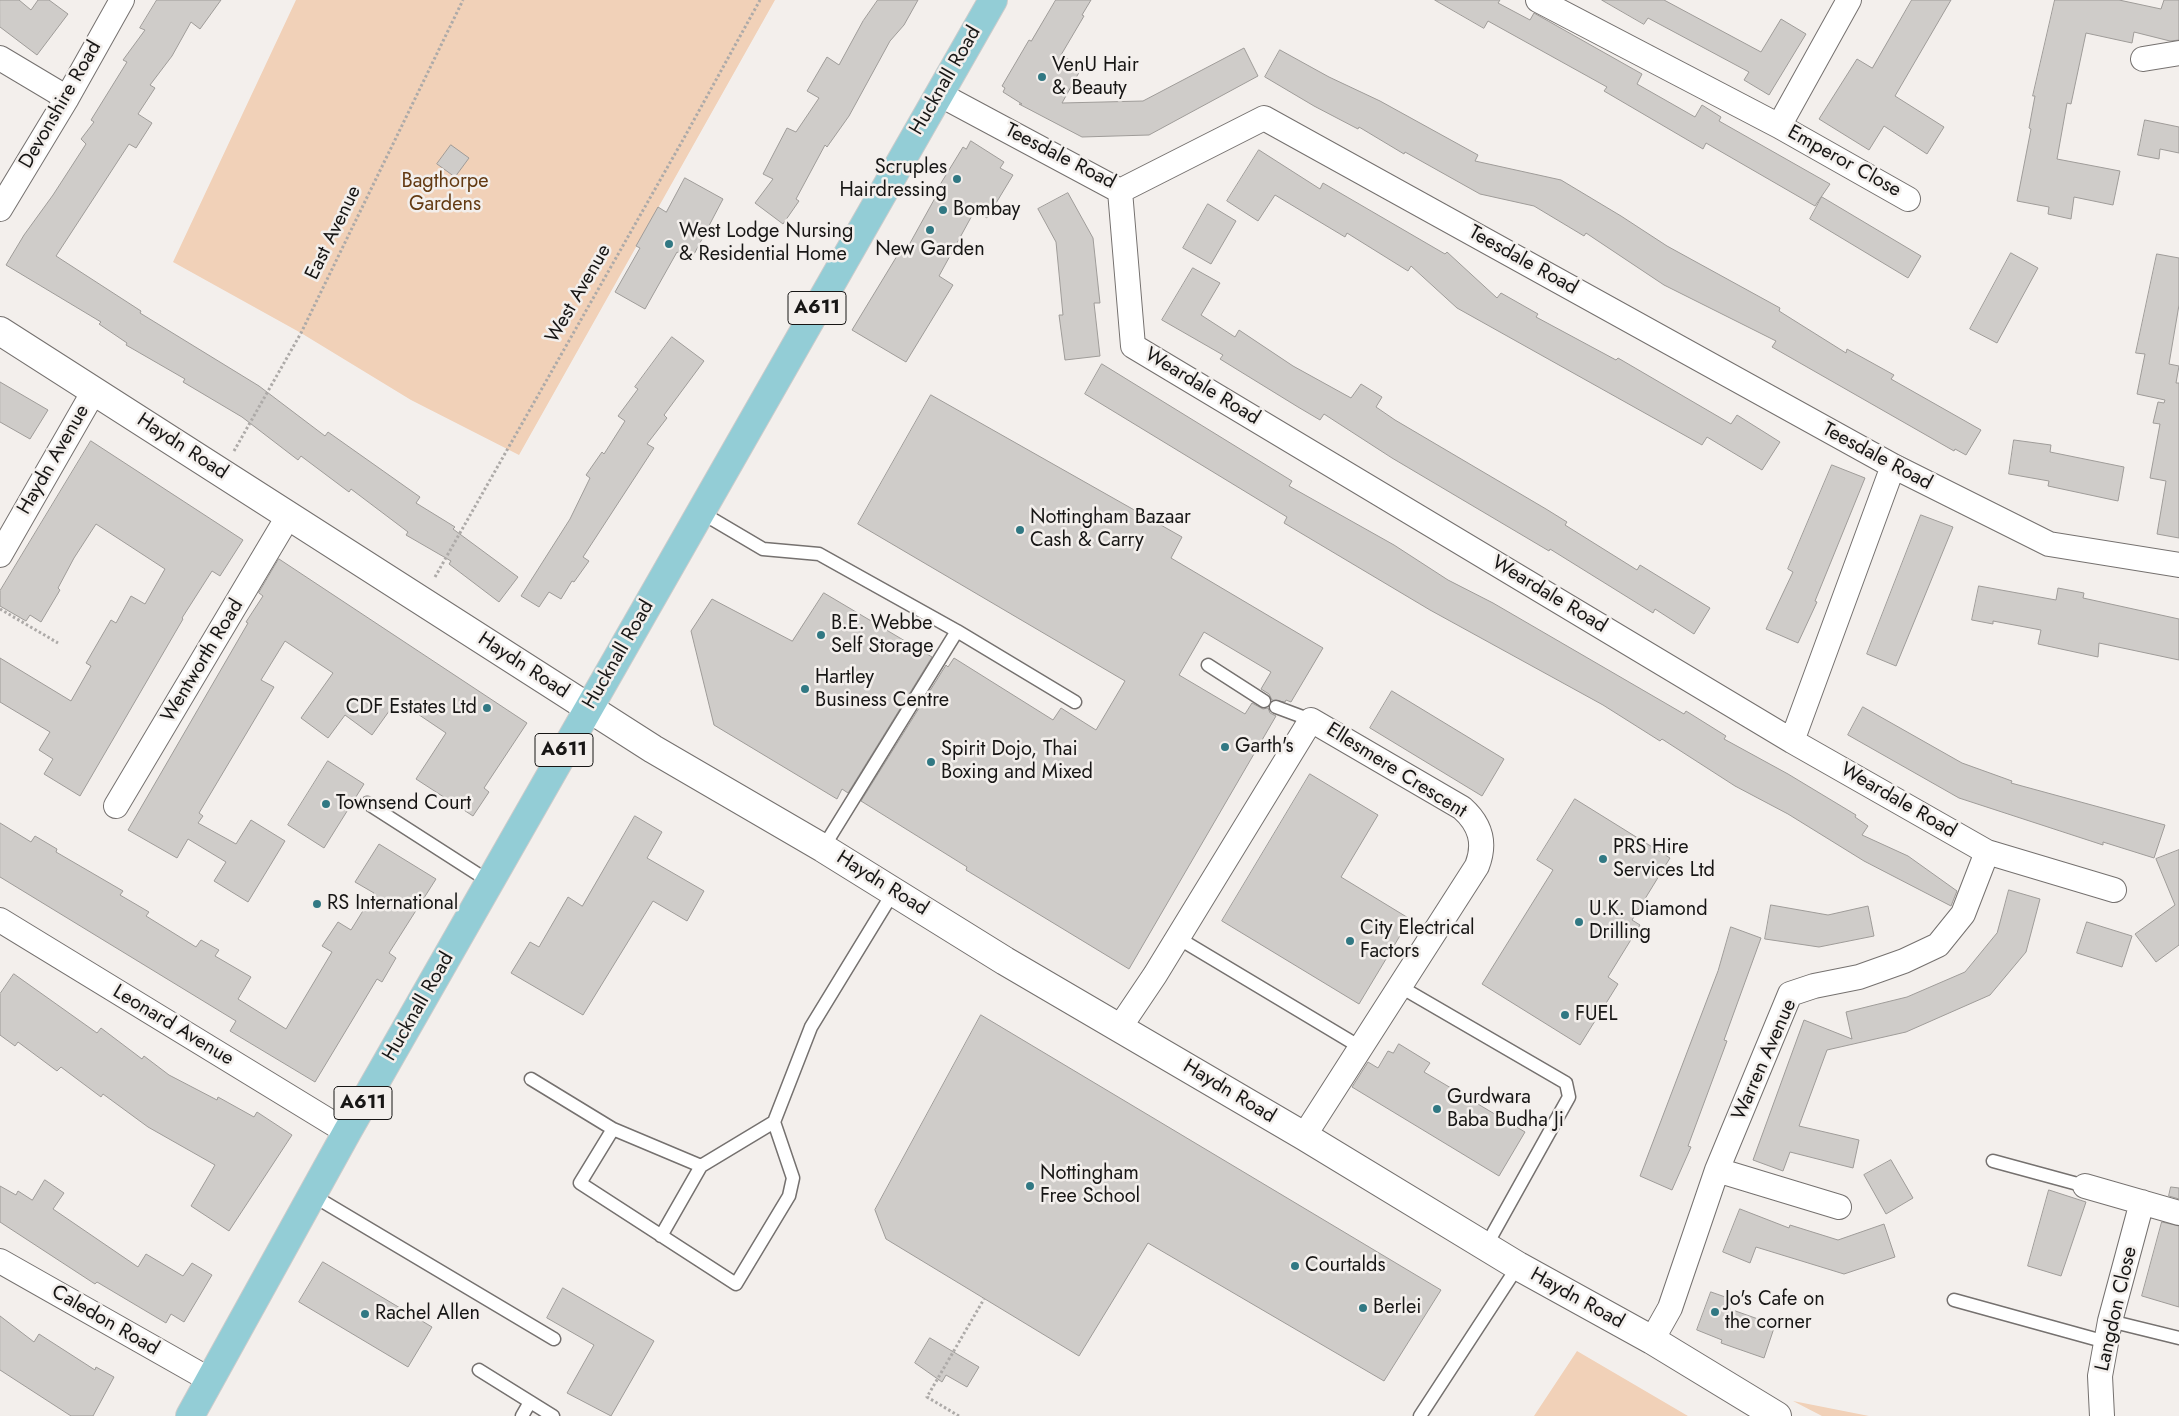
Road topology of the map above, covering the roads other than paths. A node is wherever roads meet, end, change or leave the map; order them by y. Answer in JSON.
{"nodes":[{"id":1,"x":122,"y":0,"type":"edge"},
{"id":2,"x":993,"y":0,"type":"edge"},
{"id":3,"x":1538,"y":0,"type":"edge"},
{"id":4,"x":1849,"y":0,"type":"edge"},
{"id":5,"x":1575,"y":9,"type":"edge"},
{"id":6,"x":2179,"y":53,"type":"edge"},
{"id":7,"x":0,"y":58,"type":"edge"},
{"id":8,"x":2143,"y":59,"type":"dead end"},
{"id":9,"x":939,"y":94,"type":"junction"},
{"id":10,"x":67,"y":98,"type":"junction"},
{"id":11,"x":1779,"y":126,"type":"junction"},
{"id":12,"x":1120,"y":191,"type":"junction"},
{"id":13,"x":1908,"y":199,"type":"dead end"},
{"id":14,"x":0,"y":208,"type":"edge"},
{"id":15,"x":0,"y":331,"type":"edge"},
{"id":16,"x":94,"y":391,"type":"junction"},
{"id":17,"x":1893,"y":466,"type":"junction"},
{"id":18,"x":702,"y":513,"type":"junction"},
{"id":19,"x":288,"y":516,"type":"junction"},
{"id":20,"x":0,"y":555,"type":"edge"},
{"id":21,"x":2179,"y":566,"type":"edge"},
{"id":22,"x":957,"y":632,"type":"junction"},
{"id":23,"x":1208,"y":665,"type":"dead end"},
{"id":24,"x":1075,"y":702,"type":"dead end"},
{"id":25,"x":588,"y":708,"type":"junction"},
{"id":26,"x":1311,"y":720,"type":"junction"},
{"id":27,"x":1792,"y":741,"type":"junction"},
{"id":28,"x":367,"y":803,"type":"dead end"},
{"id":29,"x":116,"y":806,"type":"dead end"},
{"id":30,"x":823,"y":848,"type":"junction"},
{"id":31,"x":1987,"y":852,"type":"junction"},
{"id":32,"x":490,"y":882,"type":"junction"},
{"id":33,"x":2114,"y":890,"type":"dead end"},
{"id":34,"x":894,"y":891,"type":"junction"},
{"id":35,"x":0,"y":920,"type":"edge"},
{"id":36,"x":1178,"y":938,"type":"junction"},
{"id":37,"x":1399,"y":986,"type":"junction"},
{"id":38,"x":1120,"y":1027,"type":"junction"},
{"id":39,"x":1360,"y":1047,"type":"junction"},
{"id":40,"x":531,"y":1079,"type":"dead end"},
{"id":41,"x":774,"y":1122,"type":"junction"},
{"id":42,"x":613,"y":1129,"type":"junction"},
{"id":43,"x":347,"y":1132,"type":"junction"},
{"id":44,"x":1304,"y":1136,"type":"junction"},
{"id":45,"x":1992,"y":1160,"type":"dead end"},
{"id":46,"x":701,"y":1166,"type":"junction"},
{"id":47,"x":1717,"y":1170,"type":"junction"},
{"id":48,"x":2085,"y":1186,"type":"joint"},
{"id":49,"x":312,"y":1195,"type":"junction"},
{"id":50,"x":2142,"y":1202,"type":"junction"},
{"id":51,"x":1839,"y":1207,"type":"dead end"},
{"id":52,"x":2179,"y":1213,"type":"edge"},
{"id":53,"x":661,"y":1236,"type":"junction"},
{"id":54,"x":1486,"y":1246,"type":"junction"},
{"id":55,"x":0,"y":1261,"type":"edge"},
{"id":56,"x":1518,"y":1266,"type":"junction"},
{"id":57,"x":1954,"y":1300,"type":"dead end"},
{"id":58,"x":2108,"y":1331,"type":"junction"},
{"id":59,"x":2179,"y":1338,"type":"edge"},
{"id":60,"x":554,"y":1339,"type":"dead end"},
{"id":61,"x":1652,"y":1340,"type":"junction"},
{"id":62,"x":479,"y":1370,"type":"dead end"},
{"id":63,"x":210,"y":1380,"type":"junction"},
{"id":64,"x":530,"y":1402,"type":"junction"},
{"id":65,"x":190,"y":1416,"type":"edge"},
{"id":66,"x":522,"y":1416,"type":"edge"},
{"id":67,"x":552,"y":1416,"type":"edge"},
{"id":68,"x":1420,"y":1416,"type":"edge"},
{"id":69,"x":1777,"y":1416,"type":"edge"},
{"id":70,"x":2102,"y":1416,"type":"edge"}],
"edges":[{"from":1,"to":10,"type":"street","name":"Devonshire Road"},
{"from":2,"to":9,"type":"main road","name":"Hucknall Road","number":"A611"},
{"from":3,"to":5,"type":"street","name":"Emperor Close"},
{"from":4,"to":11,"type":"street","name":"Emperor Close"},
{"from":5,"to":11,"type":"street","name":"Emperor Close"},
{"from":6,"to":8,"type":"street"},
{"from":7,"to":10,"type":"street"},
{"from":9,"to":12,"type":"street","name":"Teesdale Road"},
{"from":9,"to":18,"type":"main road","name":"Hucknall Road","number":"A611"},
{"from":10,"to":14,"type":"street","name":"Devonshire Road"},
{"from":11,"to":13,"type":"street","name":"Emperor Close"},
{"from":12,"to":17,"type":"street","name":"Teesdale Road"},
{"from":12,"to":27,"type":"street","name":"Weardale Road"},
{"from":15,"to":16,"type":"street","name":"Haydn Road"},
{"from":16,"to":19,"type":"street","name":"Haydn Road"},
{"from":16,"to":20,"type":"street","name":"Haydn Avenue"},
{"from":17,"to":21,"type":"street","name":"Teesdale Road"},
{"from":17,"to":27,"type":"street"},
{"from":18,"to":22,"type":"lane"},
{"from":18,"to":25,"type":"main road","name":"Hucknall Road","number":"A611"},
{"from":19,"to":25,"type":"street","name":"Haydn Road"},
{"from":19,"to":29,"type":"street","name":"Wentworth Road"},
{"from":22,"to":24,"type":"lane"},
{"from":22,"to":30,"type":"lane"},
{"from":23,"to":26,"type":"lane"},
{"from":25,"to":30,"type":"street","name":"Haydn Road"},
{"from":25,"to":32,"type":"main road","name":"Hucknall Road","number":"A611"},
{"from":26,"to":36,"type":"street","name":"Ellesmere Crescent"},
{"from":26,"to":37,"type":"street","name":"Ellesmere Crescent"},
{"from":27,"to":31,"type":"street","name":"Weardale Road"},
{"from":28,"to":32,"type":"lane"},
{"from":30,"to":34,"type":"street","name":"Haydn Road"},
{"from":31,"to":33,"type":"street","name":"Weardale Road"},
{"from":31,"to":47,"type":"street","name":"Warren Avenue"},
{"from":32,"to":43,"type":"main road","name":"Hucknall Road","number":"A611"},
{"from":34,"to":38,"type":"street","name":"Haydn Road"},
{"from":34,"to":41,"type":"lane"},
{"from":35,"to":43,"type":"street","name":"Leonard Avenue"},
{"from":36,"to":38,"type":"street","name":"Ellesmere Crescent"},
{"from":36,"to":39,"type":"lane"},
{"from":37,"to":39,"type":"street","name":"Ellesmere Crescent"},
{"from":37,"to":54,"type":"lane"},
{"from":38,"to":44,"type":"street","name":"Haydn Road"},
{"from":39,"to":44,"type":"street","name":"Ellesmere Crescent"},
{"from":40,"to":42,"type":"lane"},
{"from":41,"to":46,"type":"lane"},
{"from":41,"to":53,"type":"lane"},
{"from":42,"to":46,"type":"lane"},
{"from":42,"to":53,"type":"lane"},
{"from":43,"to":49,"type":"main road","name":"Hucknall Road","number":"A611"},
{"from":44,"to":54,"type":"street","name":"Haydn Road"},
{"from":45,"to":48,"type":"lane"},
{"from":46,"to":53,"type":"lane"},
{"from":47,"to":51,"type":"street"},
{"from":47,"to":61,"type":"street","name":"Warren Avenue"},
{"from":48,"to":50,"type":"street"},
{"from":49,"to":60,"type":"lane"},
{"from":49,"to":63,"type":"main road","name":"Hucknall Road","number":"A611"},
{"from":50,"to":52,"type":"street"},
{"from":50,"to":58,"type":"street","name":"Langdon Close"},
{"from":54,"to":56,"type":"street","name":"Haydn Road"},
{"from":55,"to":63,"type":"street","name":"Caledon Road"},
{"from":56,"to":61,"type":"street","name":"Haydn Road"},
{"from":56,"to":68,"type":"lane"},
{"from":57,"to":58,"type":"lane"},
{"from":58,"to":59,"type":"lane"},
{"from":58,"to":70,"type":"street","name":"Langdon Close"},
{"from":61,"to":69,"type":"street","name":"Haydn Road"},
{"from":62,"to":64,"type":"lane"},
{"from":63,"to":65,"type":"main road","name":"Hucknall Road","number":"A611"},
{"from":64,"to":66,"type":"lane"},
{"from":64,"to":67,"type":"lane"}]}
